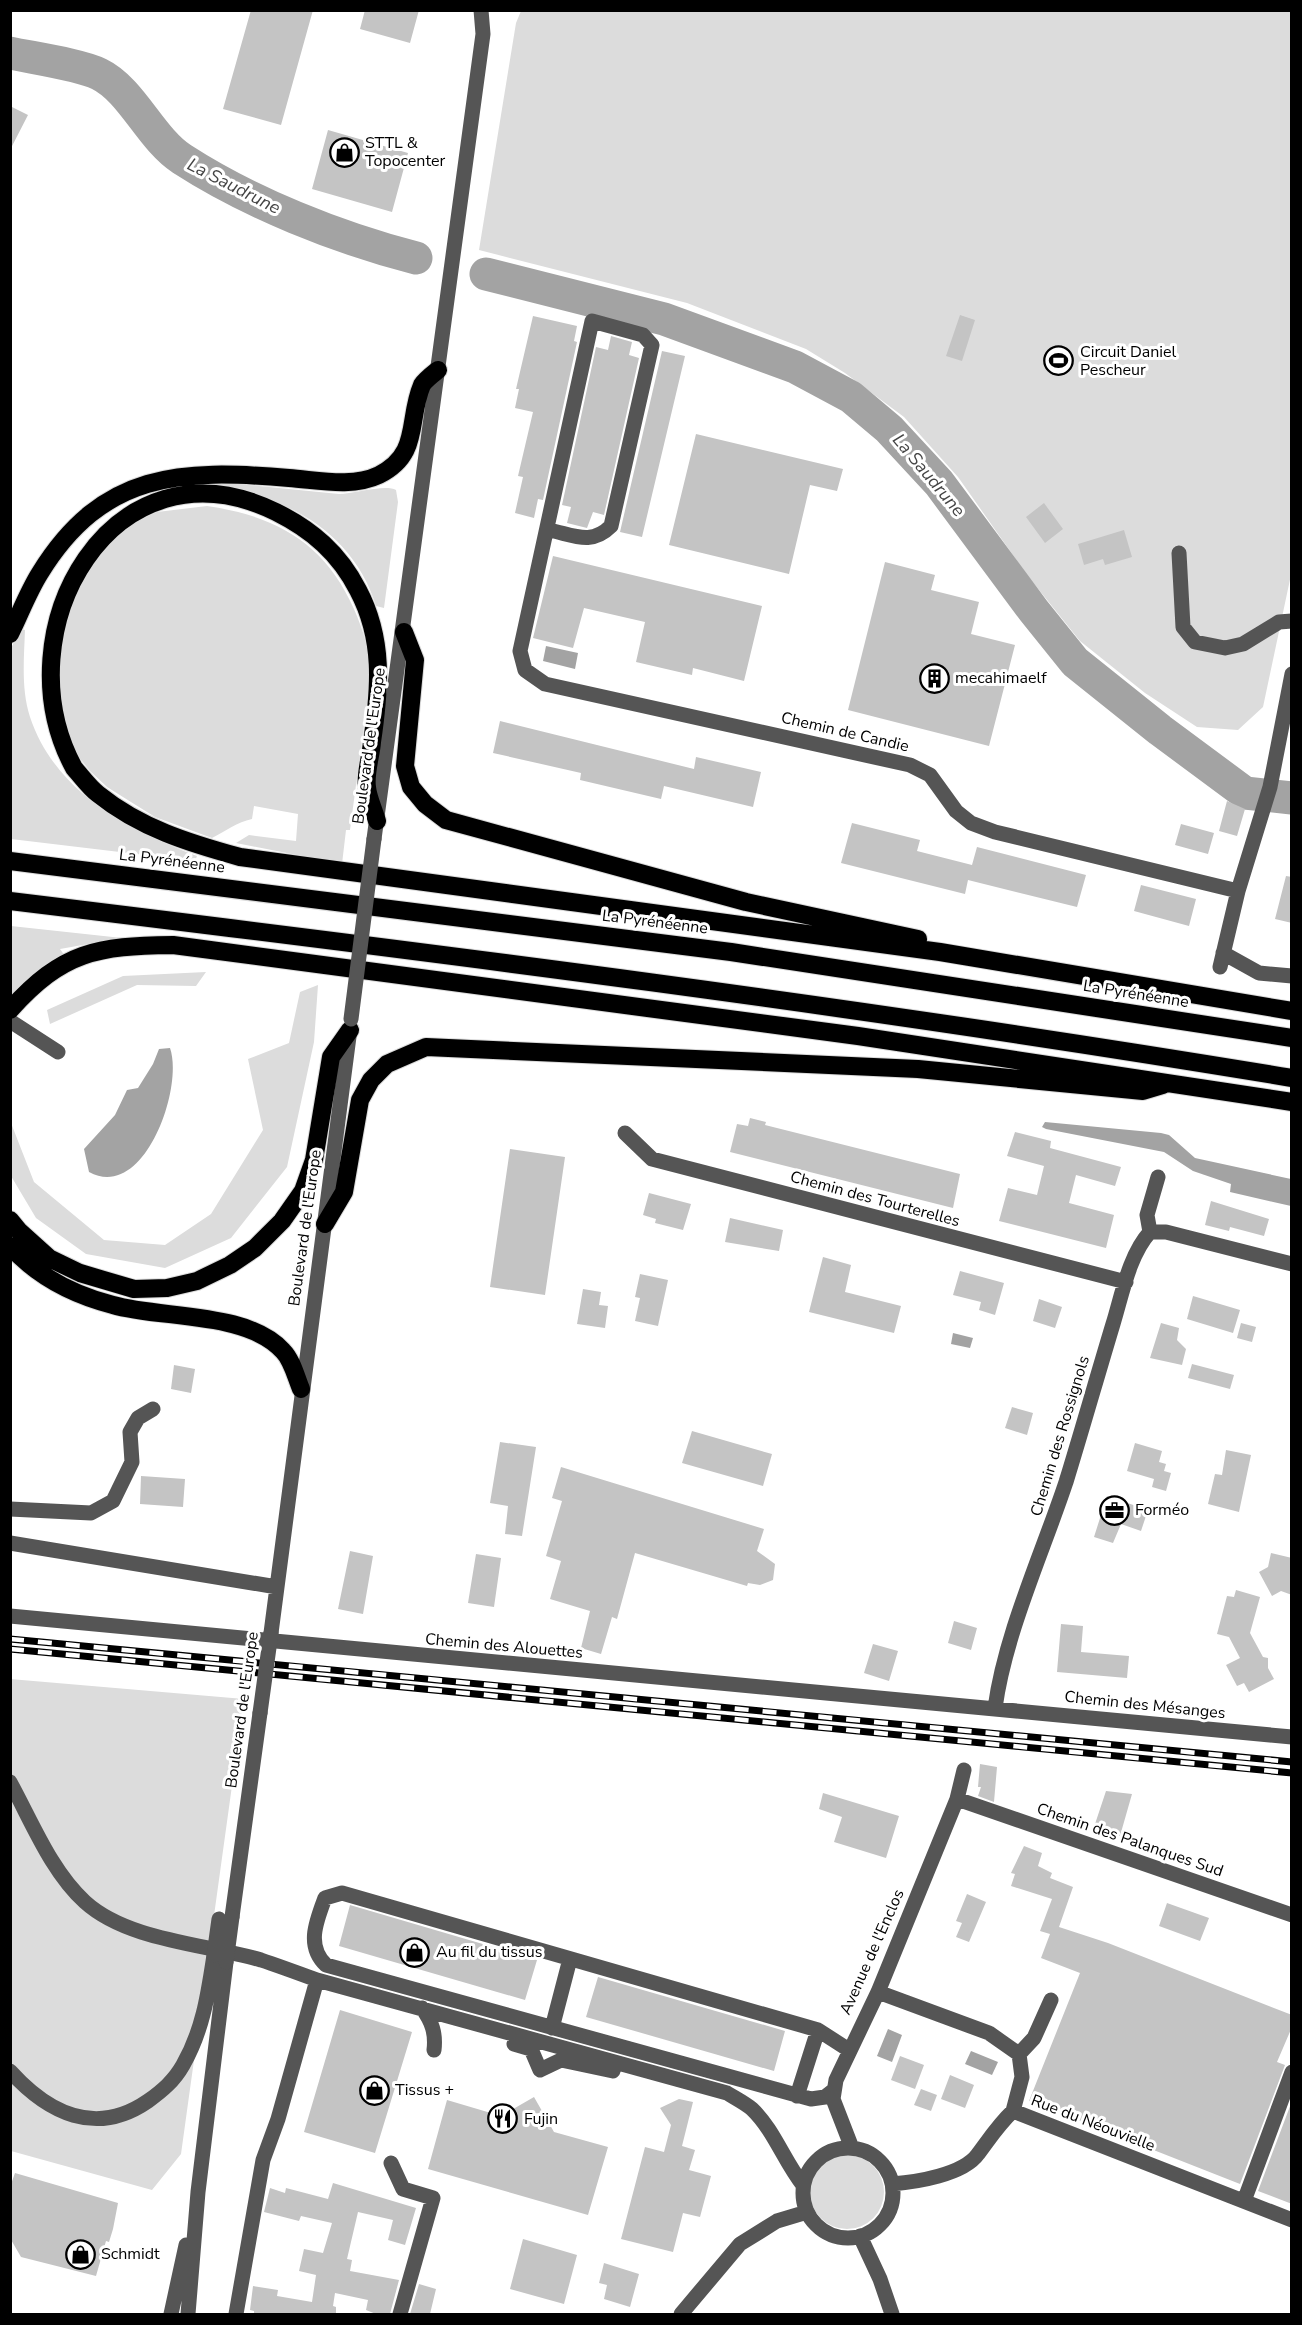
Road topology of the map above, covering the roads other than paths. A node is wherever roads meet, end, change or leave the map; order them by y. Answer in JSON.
{"nodes":[{"id":1,"x":481,"y":10,"type":"edge"},
{"id":2,"x":492,"y":10,"type":"edge"},
{"id":3,"x":483,"y":34,"type":"junction"},
{"id":4,"x":438,"y":370,"type":"junction"},
{"id":5,"x":549,"y":530,"type":"junction"},
{"id":6,"x":1179,"y":554,"type":"dead end"},
{"id":7,"x":38,"y":619,"type":"dead end"},
{"id":8,"x":1292,"y":621,"type":"edge"},
{"id":9,"x":404,"y":632,"type":"junction"},
{"id":10,"x":10,"y":634,"type":"edge"},
{"id":11,"x":1292,"y":674,"type":"edge"},
{"id":12,"x":35,"y":678,"type":"dead end"},
{"id":13,"x":377,"y":821,"type":"junction"},
{"id":14,"x":10,"y":861,"type":"edge"},
{"id":15,"x":1238,"y":891,"type":"junction"},
{"id":16,"x":10,"y":901,"type":"edge"},
{"id":17,"x":940,"y":952,"type":"junction"},
{"id":18,"x":1292,"y":976,"type":"edge"},
{"id":19,"x":10,"y":1010,"type":"edge"},
{"id":20,"x":1292,"y":1011,"type":"edge"},
{"id":21,"x":10,"y":1021,"type":"edge"},
{"id":22,"x":350,"y":1024,"type":"junction"},
{"id":23,"x":1292,"y":1038,"type":"edge"},
{"id":24,"x":58,"y":1052,"type":"dead end"},
{"id":25,"x":1292,"y":1078,"type":"edge"},
{"id":26,"x":1173,"y":1082,"type":"junction"},
{"id":27,"x":1292,"y":1102,"type":"edge"},
{"id":28,"x":625,"y":1133,"type":"dead end"},
{"id":29,"x":1158,"y":1177,"type":"dead end"},
{"id":30,"x":10,"y":1220,"type":"edge"},
{"id":31,"x":325,"y":1224,"type":"junction"},
{"id":32,"x":1150,"y":1232,"type":"junction"},
{"id":33,"x":10,"y":1246,"type":"edge"},
{"id":34,"x":1292,"y":1264,"type":"edge"},
{"id":35,"x":1126,"y":1282,"type":"junction"},
{"id":36,"x":301,"y":1389,"type":"junction"},
{"id":37,"x":153,"y":1409,"type":"dead end"},
{"id":38,"x":10,"y":1509,"type":"edge"},
{"id":39,"x":10,"y":1543,"type":"edge"},
{"id":40,"x":277,"y":1587,"type":"junction"},
{"id":41,"x":10,"y":1616,"type":"edge"},
{"id":42,"x":995,"y":1708,"type":"junction"},
{"id":43,"x":1292,"y":1737,"type":"edge"},
{"id":44,"x":964,"y":1770,"type":"dead end"},
{"id":45,"x":10,"y":1782,"type":"edge"},
{"id":46,"x":957,"y":1799,"type":"junction"},
{"id":47,"x":1292,"y":1915,"type":"edge"},
{"id":48,"x":220,"y":1959,"type":"junction"},
{"id":49,"x":570,"y":1959,"type":"junction"},
{"id":50,"x":316,"y":1980,"type":"junction"},
{"id":51,"x":878,"y":1992,"type":"junction"},
{"id":52,"x":1051,"y":2000,"type":"dead end"},
{"id":53,"x":422,"y":2008,"type":"junction"},
{"id":54,"x":487,"y":2027,"type":"junction"},
{"id":55,"x":552,"y":2028,"type":"junction"},
{"id":56,"x":818,"y":2030,"type":"junction"},
{"id":57,"x":434,"y":2050,"type":"dead end"},
{"id":58,"x":849,"y":2050,"type":"junction"},
{"id":59,"x":1019,"y":2054,"type":"junction"},
{"id":60,"x":627,"y":2067,"type":"junction"},
{"id":61,"x":10,"y":2071,"type":"edge"},
{"id":62,"x":1292,"y":2072,"type":"edge"},
{"id":63,"x":834,"y":2090,"type":"junction"},
{"id":64,"x":797,"y":2096,"type":"junction"},
{"id":65,"x":1013,"y":2110,"type":"junction"},
{"id":66,"x":852,"y":2148,"type":"junction"},
{"id":67,"x":391,"y":2163,"type":"dead end"},
{"id":68,"x":892,"y":2184,"type":"junction"},
{"id":69,"x":803,"y":2185,"type":"junction"},
{"id":70,"x":198,"y":2192,"type":"junction"},
{"id":71,"x":1244,"y":2201,"type":"junction"},
{"id":72,"x":807,"y":2212,"type":"junction"},
{"id":73,"x":1292,"y":2220,"type":"edge"},
{"id":74,"x":860,"y":2236,"type":"junction"},
{"id":75,"x":171,"y":2314,"type":"edge"},
{"id":76,"x":188,"y":2314,"type":"edge"},
{"id":77,"x":236,"y":2314,"type":"edge"},
{"id":78,"x":400,"y":2314,"type":"edge"},
{"id":79,"x":681,"y":2314,"type":"edge"},
{"id":80,"x":892,"y":2314,"type":"edge"}],
"edges":[{"from":1,"to":3,"type":"street"},
{"from":2,"to":3,"type":"street"},
{"from":3,"to":4,"type":"street","name":"Boulevard de l'Europe"},
{"from":4,"to":9,"type":"street","name":"Boulevard de l'Europe"},
{"from":4,"to":10,"type":"highway"},
{"from":5,"to":5,"type":"street"},
{"from":5,"to":15,"type":"street","name":"Chemin de Candie"},
{"from":6,"to":8,"type":"street"},
{"from":7,"to":13,"type":"highway"},
{"from":9,"to":13,"type":"street","name":"Boulevard de l'Europe"},
{"from":9,"to":17,"type":"highway"},
{"from":11,"to":15,"type":"street"},
{"from":12,"to":17,"type":"highway"},
{"from":13,"to":22,"type":"street","name":"Boulevard de l'Europe","bridge":true},
{"from":14,"to":23,"type":"highway","name":"La Pyrénéenne"},
{"from":15,"to":18,"type":"street"},
{"from":16,"to":25,"type":"highway"},
{"from":17,"to":20,"type":"highway"},
{"from":19,"to":26,"type":"highway"},
{"from":21,"to":24,"type":"street"},
{"from":22,"to":30,"type":"highway"},
{"from":22,"to":31,"type":"street","name":"Boulevard de l'Europe"},
{"from":26,"to":27,"type":"highway"},
{"from":26,"to":31,"type":"highway"},
{"from":28,"to":35,"type":"street","name":"Chemin des Tourterelles"},
{"from":29,"to":32,"type":"street","name":"Chemin des Rossignols"},
{"from":31,"to":36,"type":"street","name":"Boulevard de l'Europe"},
{"from":32,"to":34,"type":"street"},
{"from":32,"to":35,"type":"street","name":"Chemin des Rossignols"},
{"from":33,"to":36,"type":"highway"},
{"from":35,"to":42,"type":"street","name":"Chemin des Rossignols"},
{"from":36,"to":40,"type":"street","name":"Boulevard de l'Europe"},
{"from":37,"to":38,"type":"street"},
{"from":39,"to":40,"type":"street"},
{"from":40,"to":48,"type":"street","name":"Boulevard de l'Europe","bridge":true},
{"from":41,"to":42,"type":"street","name":"Chemin des Alouettes"},
{"from":42,"to":43,"type":"street","name":"Chemin des Mésanges"},
{"from":44,"to":46,"type":"street","name":"Avenue de l'Enclos"},
{"from":45,"to":50,"type":"street"},
{"from":46,"to":47,"type":"street","name":"Chemin des Palanques Sud"},
{"from":46,"to":51,"type":"street","name":"Avenue de l'Enclos"},
{"from":48,"to":61,"type":"street"},
{"from":48,"to":70,"type":"street","name":"Boulevard de l'Europe"},
{"from":49,"to":55,"type":"street"},
{"from":49,"to":55,"type":"street"},
{"from":49,"to":56,"type":"street"},
{"from":50,"to":53,"type":"street"},
{"from":50,"to":77,"type":"street"},
{"from":51,"to":58,"type":"street","name":"Avenue de l'Enclos"},
{"from":51,"to":59,"type":"street"},
{"from":52,"to":59,"type":"street"},
{"from":53,"to":54,"type":"street"},
{"from":53,"to":57,"type":"street"},
{"from":54,"to":60,"type":"street"},
{"from":54,"to":60,"type":"street"},
{"from":55,"to":64,"type":"street"},
{"from":56,"to":58,"type":"street"},
{"from":56,"to":64,"type":"street"},
{"from":58,"to":63,"type":"street","name":"Avenue de l'Enclos"},
{"from":59,"to":65,"type":"street","name":"Rue du Néouvielle"},
{"from":60,"to":69,"type":"street"},
{"from":62,"to":71,"type":"street"},
{"from":63,"to":64,"type":"street"},
{"from":63,"to":66,"type":"street"},
{"from":65,"to":68,"type":"street"},
{"from":65,"to":71,"type":"street","name":"Rue du Néouvielle"},
{"from":66,"to":68,"type":"street"},
{"from":66,"to":69,"type":"street"},
{"from":67,"to":78,"type":"street"},
{"from":68,"to":74,"type":"street"},
{"from":69,"to":72,"type":"street"},
{"from":70,"to":75,"type":"street","name":"Boulevard de l'Europe"},
{"from":70,"to":76,"type":"street","name":"Boulevard de l'Europe"},
{"from":71,"to":73,"type":"street","name":"Rue du Néouvielle"},
{"from":72,"to":74,"type":"street"},
{"from":72,"to":79,"type":"street"},
{"from":74,"to":80,"type":"street"}]}
